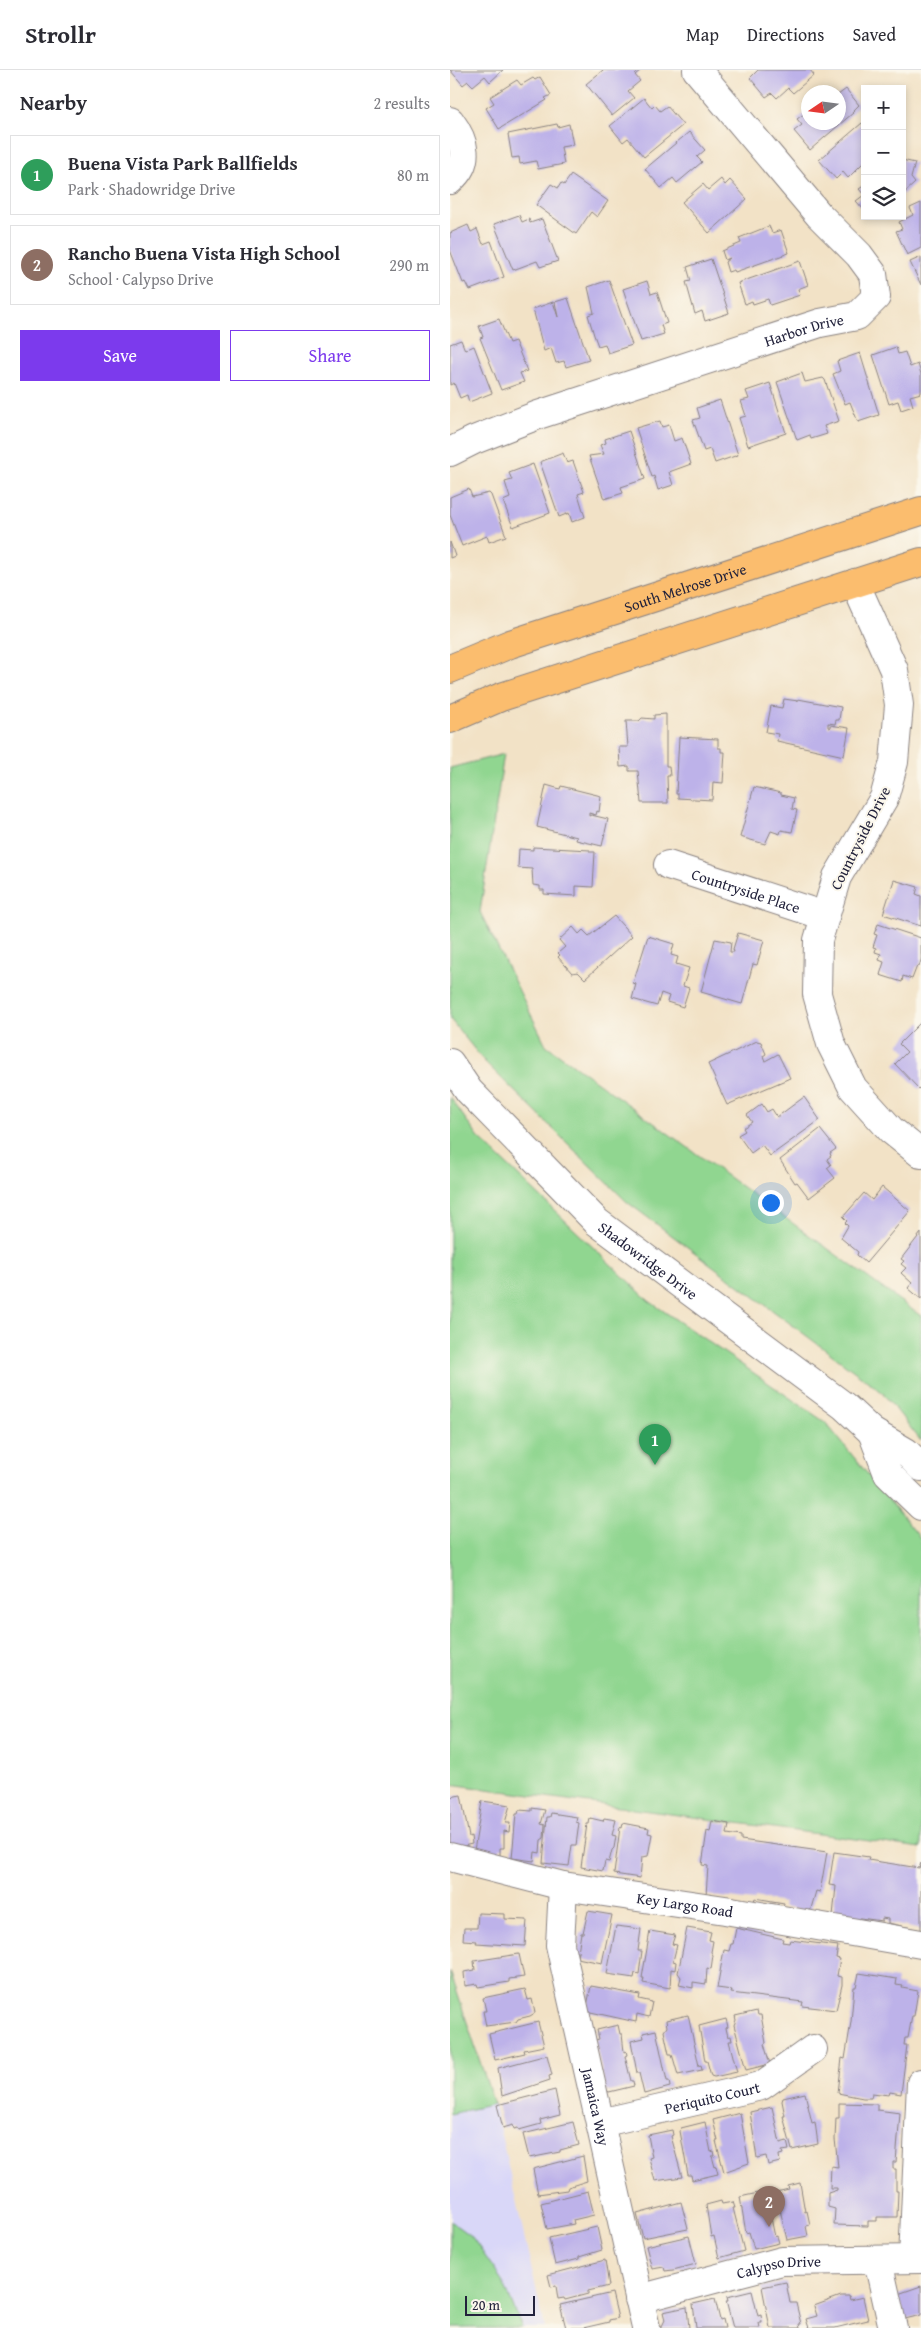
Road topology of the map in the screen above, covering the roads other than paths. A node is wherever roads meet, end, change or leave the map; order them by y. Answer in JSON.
{"nodes":[{"id":1,"x":697,"y":70,"type":"edge"},
{"id":2,"x":450,"y":121,"type":"edge"},
{"id":3,"x":450,"y":180,"type":"edge"},
{"id":4,"x":450,"y":452,"type":"edge"},
{"id":5,"x":921,"y":511,"type":"edge"},
{"id":6,"x":921,"y":562,"type":"edge"},
{"id":7,"x":855,"y":583,"type":"junction"},
{"id":8,"x":450,"y":670,"type":"edge"},
{"id":9,"x":450,"y":718,"type":"edge"},
{"id":10,"x":668,"y":866,"type":"dead end"},
{"id":11,"x":825,"y":916,"type":"junction"},
{"id":12,"x":450,"y":1063,"type":"edge"},
{"id":13,"x":921,"y":1154,"type":"edge"},
{"id":14,"x":872,"y":1432,"type":"junction"},
{"id":15,"x":921,"y":1467,"type":"edge"},
{"id":16,"x":921,"y":1506,"type":"edge"},
{"id":17,"x":450,"y":1857,"type":"edge"},
{"id":18,"x":563,"y":1886,"type":"junction"},
{"id":19,"x":921,"y":1944,"type":"edge"},
{"id":20,"x":813,"y":2049,"type":"dead end"},
{"id":21,"x":921,"y":2083,"type":"edge"},
{"id":22,"x":600,"y":2123,"type":"junction"},
{"id":23,"x":917,"y":2259,"type":"edge"},
{"id":24,"x":878,"y":2261,"type":"junction"},
{"id":25,"x":639,"y":2299,"type":"junction"},
{"id":26,"x":646,"y":2328,"type":"edge"},
{"id":27,"x":893,"y":2328,"type":"edge"}],
"edges":[{"from":1,"to":4,"type":"street","name":"Harbor Drive"},
{"from":2,"to":3,"type":"street"},
{"from":5,"to":8,"type":"main road","name":"South Melrose Drive"},
{"from":6,"to":7,"type":"main road"},
{"from":7,"to":9,"type":"main road"},
{"from":7,"to":11,"type":"street","name":"Countryside Drive"},
{"from":10,"to":11,"type":"street","name":"Countryside Place"},
{"from":11,"to":13,"type":"street","name":"Countryside Drive"},
{"from":12,"to":14,"type":"street","name":"Shadowridge Drive"},
{"from":14,"to":15,"type":"street","name":"Shadowridge Drive"},
{"from":14,"to":16,"type":"street","name":"Shadowridge Drive"},
{"from":17,"to":18,"type":"street","name":"Key Largo Road"},
{"from":18,"to":19,"type":"street","name":"Key Largo Road"},
{"from":18,"to":22,"type":"street","name":"Jamaica Way"},
{"from":20,"to":22,"type":"street","name":"Periquito Court"},
{"from":21,"to":23,"type":"street"},
{"from":22,"to":25,"type":"street","name":"Jamaica Way"},
{"from":23,"to":24,"type":"street","name":"Calypso Drive"},
{"from":24,"to":25,"type":"street","name":"Calypso Drive"},
{"from":24,"to":27,"type":"street"},
{"from":25,"to":26,"type":"street","name":"Jamaica Way"}]}
